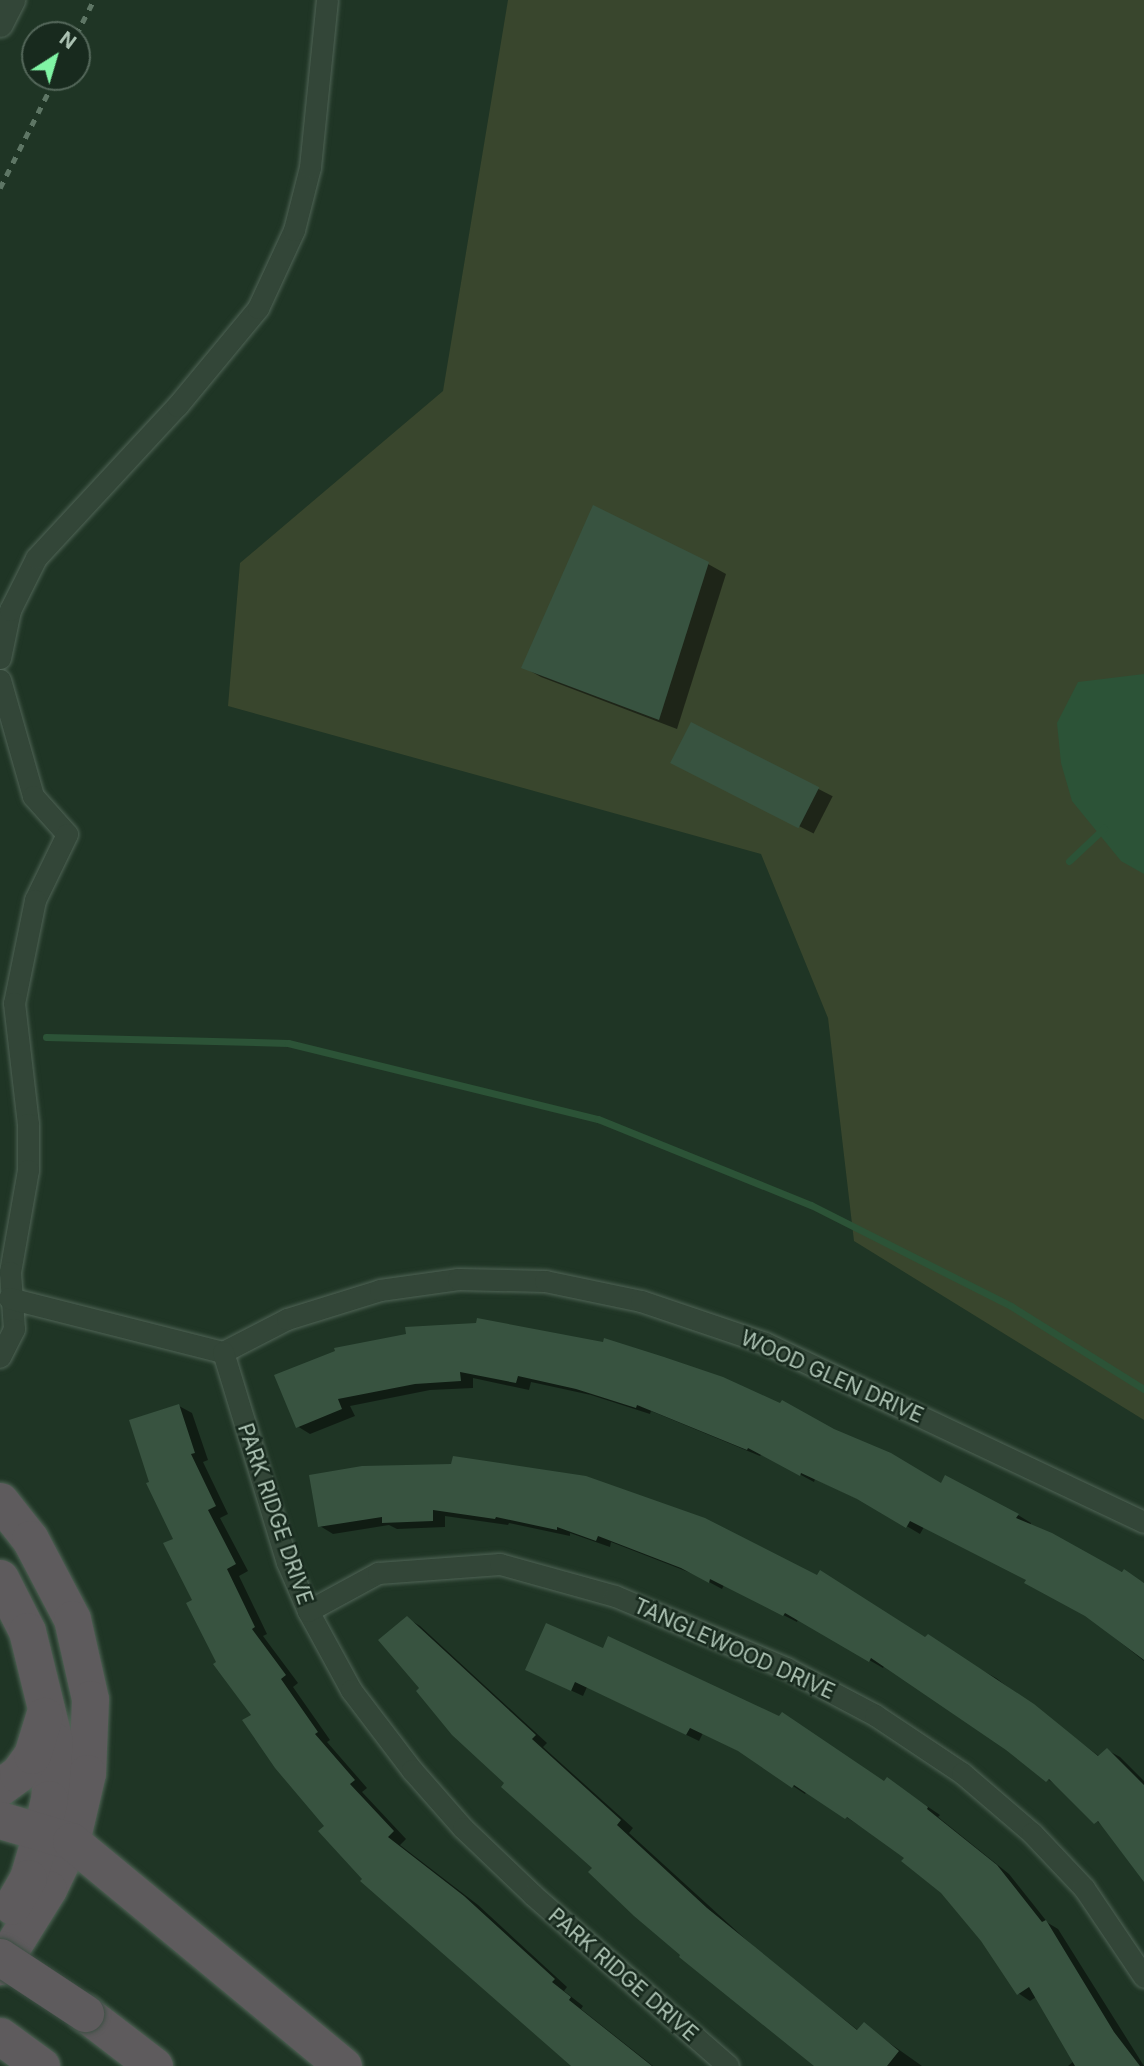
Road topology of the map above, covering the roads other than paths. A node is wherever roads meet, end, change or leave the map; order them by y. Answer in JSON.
{"nodes":[{"id":1,"x":12,"y":0,"type":"edge"},
{"id":2,"x":327,"y":0,"type":"edge"},
{"id":3,"x":0,"y":24,"type":"edge"},
{"id":4,"x":0,"y":658,"type":"edge"},
{"id":5,"x":0,"y":680,"type":"edge"},
{"id":6,"x":5,"y":1301,"type":"edge"},
{"id":7,"x":223,"y":1352,"type":"junction"},
{"id":8,"x":0,"y":1357,"type":"edge"},
{"id":9,"x":0,"y":1501,"type":"edge"},
{"id":10,"x":1144,"y":1522,"type":"edge"},
{"id":11,"x":0,"y":1577,"type":"edge"},
{"id":12,"x":308,"y":1611,"type":"junction"},
{"id":13,"x":47,"y":1702,"type":"junction"},
{"id":14,"x":0,"y":1787,"type":"edge"},
{"id":15,"x":0,"y":1820,"type":"edge"},
{"id":16,"x":56,"y":1838,"type":"junction"},
{"id":17,"x":0,"y":1925,"type":"edge"},
{"id":18,"x":0,"y":1957,"type":"edge"},
{"id":19,"x":0,"y":1966,"type":"edge"},
{"id":20,"x":1144,"y":1978,"type":"edge"},
{"id":21,"x":0,"y":2036,"type":"edge"},
{"id":22,"x":41,"y":2066,"type":"edge"},
{"id":23,"x":154,"y":2066,"type":"edge"},
{"id":24,"x":343,"y":2066,"type":"edge"},
{"id":25,"x":728,"y":2066,"type":"edge"}],
"edges":[{"from":1,"to":3,"type":"street"},
{"from":2,"to":4,"type":"street"},
{"from":5,"to":6,"type":"street"},
{"from":6,"to":7,"type":"street"},
{"from":6,"to":8,"type":"street"},
{"from":7,"to":10,"type":"street","name":"WOOD GLEN DRIVE"},
{"from":7,"to":12,"type":"street","name":"PARK RIDGE DRIVE"},
{"from":9,"to":16,"type":"highway"},
{"from":11,"to":13,"type":"highway"},
{"from":12,"to":20,"type":"street","name":"TANGLEWOOD DRIVE"},
{"from":12,"to":25,"type":"street","name":"PARK RIDGE DRIVE"},
{"from":13,"to":14,"type":"highway"},
{"from":13,"to":16,"type":"highway"},
{"from":15,"to":16,"type":"highway"},
{"from":16,"to":17,"type":"highway"},
{"from":16,"to":19,"type":"highway"},
{"from":16,"to":24,"type":"highway"},
{"from":18,"to":23,"type":"highway","bridge":true},
{"from":21,"to":22,"type":"highway"}]}
